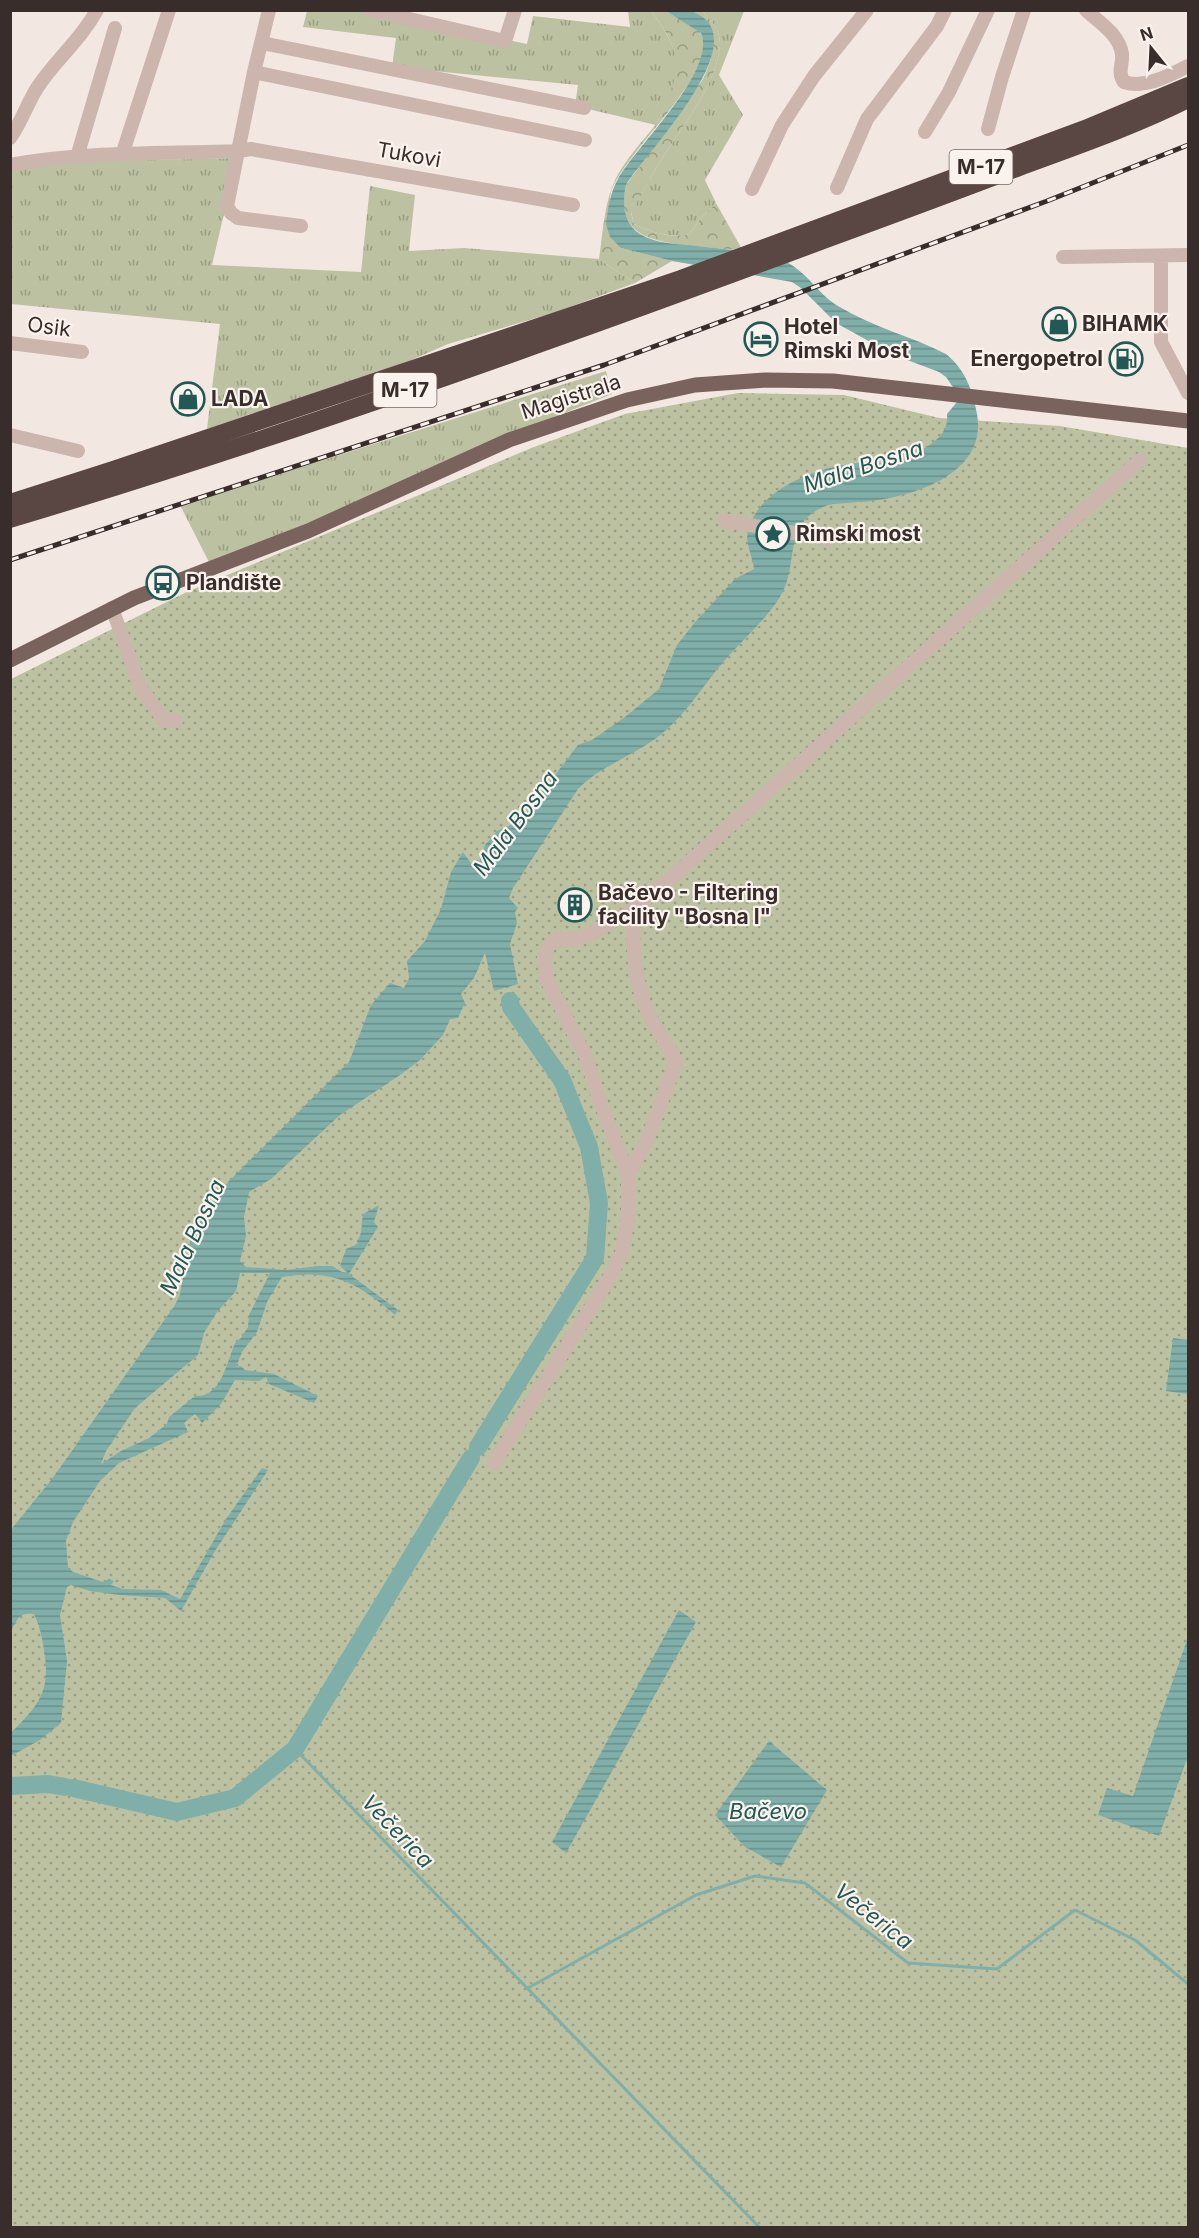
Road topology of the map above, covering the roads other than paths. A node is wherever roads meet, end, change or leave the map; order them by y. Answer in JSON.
{"nodes":[{"id":1,"x":98,"y":10,"type":"edge"},
{"id":2,"x":169,"y":10,"type":"edge"},
{"id":3,"x":269,"y":10,"type":"edge"},
{"id":4,"x":370,"y":10,"type":"edge"},
{"id":5,"x":515,"y":10,"type":"edge"},
{"id":6,"x":867,"y":10,"type":"edge"},
{"id":7,"x":945,"y":10,"type":"edge"},
{"id":8,"x":988,"y":10,"type":"edge"},
{"id":9,"x":1024,"y":10,"type":"edge"},
{"id":10,"x":1086,"y":10,"type":"edge"},
{"id":11,"x":115,"y":28,"type":"dead end"},
{"id":12,"x":262,"y":43,"type":"junction"},
{"id":13,"x":1188,"y":66,"type":"edge"},
{"id":14,"x":254,"y":72,"type":"junction"},
{"id":15,"x":1188,"y":86,"type":"edge"},
{"id":16,"x":1188,"y":99,"type":"edge"},
{"id":17,"x":584,"y":108,"type":"dead end"},
{"id":18,"x":988,"y":129,"type":"dead end"},
{"id":19,"x":925,"y":132,"type":"dead end"},
{"id":20,"x":10,"y":138,"type":"edge"},
{"id":21,"x":585,"y":140,"type":"dead end"},
{"id":22,"x":239,"y":151,"type":"junction"},
{"id":23,"x":122,"y":155,"type":"junction"},
{"id":24,"x":77,"y":156,"type":"junction"},
{"id":25,"x":10,"y":165,"type":"edge"},
{"id":26,"x":837,"y":188,"type":"dead end"},
{"id":27,"x":752,"y":189,"type":"dead end"},
{"id":28,"x":573,"y":205,"type":"dead end"},
{"id":29,"x":301,"y":226,"type":"dead end"},
{"id":30,"x":780,"y":249,"type":"junction"},
{"id":31,"x":1188,"y":255,"type":"edge"},
{"id":32,"x":1161,"y":256,"type":"junction"},
{"id":33,"x":1063,"y":257,"type":"dead end"},
{"id":34,"x":10,"y":344,"type":"edge"},
{"id":35,"x":82,"y":352,"type":"dead end"},
{"id":36,"x":1188,"y":393,"type":"edge"},
{"id":37,"x":1188,"y":421,"type":"edge"},
{"id":38,"x":10,"y":435,"type":"edge"},
{"id":39,"x":78,"y":451,"type":"dead end"},
{"id":40,"x":1140,"y":460,"type":"dead end"},
{"id":41,"x":108,"y":481,"type":"junction"},
{"id":42,"x":10,"y":503,"type":"edge"},
{"id":43,"x":10,"y":519,"type":"edge"},
{"id":44,"x":725,"y":521,"type":"dead end"},
{"id":45,"x":830,"y":539,"type":"dead end"},
{"id":46,"x":112,"y":608,"type":"junction"},
{"id":47,"x":37,"y":646,"type":"junction"},
{"id":48,"x":10,"y":655,"type":"edge"},
{"id":49,"x":10,"y":660,"type":"edge"},
{"id":50,"x":176,"y":721,"type":"dead end"},
{"id":51,"x":633,"y":910,"type":"junction"},
{"id":52,"x":628,"y":1175,"type":"junction"},
{"id":53,"x":494,"y":1463,"type":"dead end"}],
"edges":[{"from":1,"to":20,"type":"street"},
{"from":2,"to":23,"type":"street"},
{"from":3,"to":12,"type":"street"},
{"from":4,"to":5,"type":"street"},
{"from":6,"to":27,"type":"street"},
{"from":7,"to":26,"type":"street"},
{"from":8,"to":19,"type":"street"},
{"from":9,"to":18,"type":"street"},
{"from":10,"to":13,"type":"street"},
{"from":11,"to":24,"type":"street"},
{"from":12,"to":14,"type":"street"},
{"from":12,"to":17,"type":"street"},
{"from":14,"to":21,"type":"street"},
{"from":14,"to":22,"type":"street"},
{"from":15,"to":30,"type":"highway","number":"M-17"},
{"from":16,"to":30,"type":"highway","number":"M-17"},
{"from":22,"to":23,"type":"street","name":"Tukovi"},
{"from":22,"to":28,"type":"street","name":"Tukovi"},
{"from":22,"to":29,"type":"street"},
{"from":23,"to":24,"type":"street","name":"Tukovi"},
{"from":24,"to":25,"type":"street","name":"Tukovi"},
{"from":30,"to":41,"type":"highway","number":"M-17"},
{"from":31,"to":32,"type":"street"},
{"from":32,"to":33,"type":"street"},
{"from":32,"to":36,"type":"street"},
{"from":34,"to":35,"type":"street","name":"Osik"},
{"from":37,"to":46,"type":"main road","name":"Magistrala"},
{"from":38,"to":39,"type":"street"},
{"from":40,"to":51,"type":"street"},
{"from":41,"to":42,"type":"highway","number":"M-17"},
{"from":41,"to":43,"type":"highway","number":"M-17"},
{"from":44,"to":45,"type":"street"},
{"from":46,"to":47,"type":"main road","name":"Magistrala"},
{"from":46,"to":50,"type":"street"},
{"from":47,"to":48,"type":"street"},
{"from":47,"to":49,"type":"main road","name":"Magistrala"},
{"from":51,"to":52,"type":"street"},
{"from":51,"to":52,"type":"street"},
{"from":52,"to":53,"type":"street"}]}
